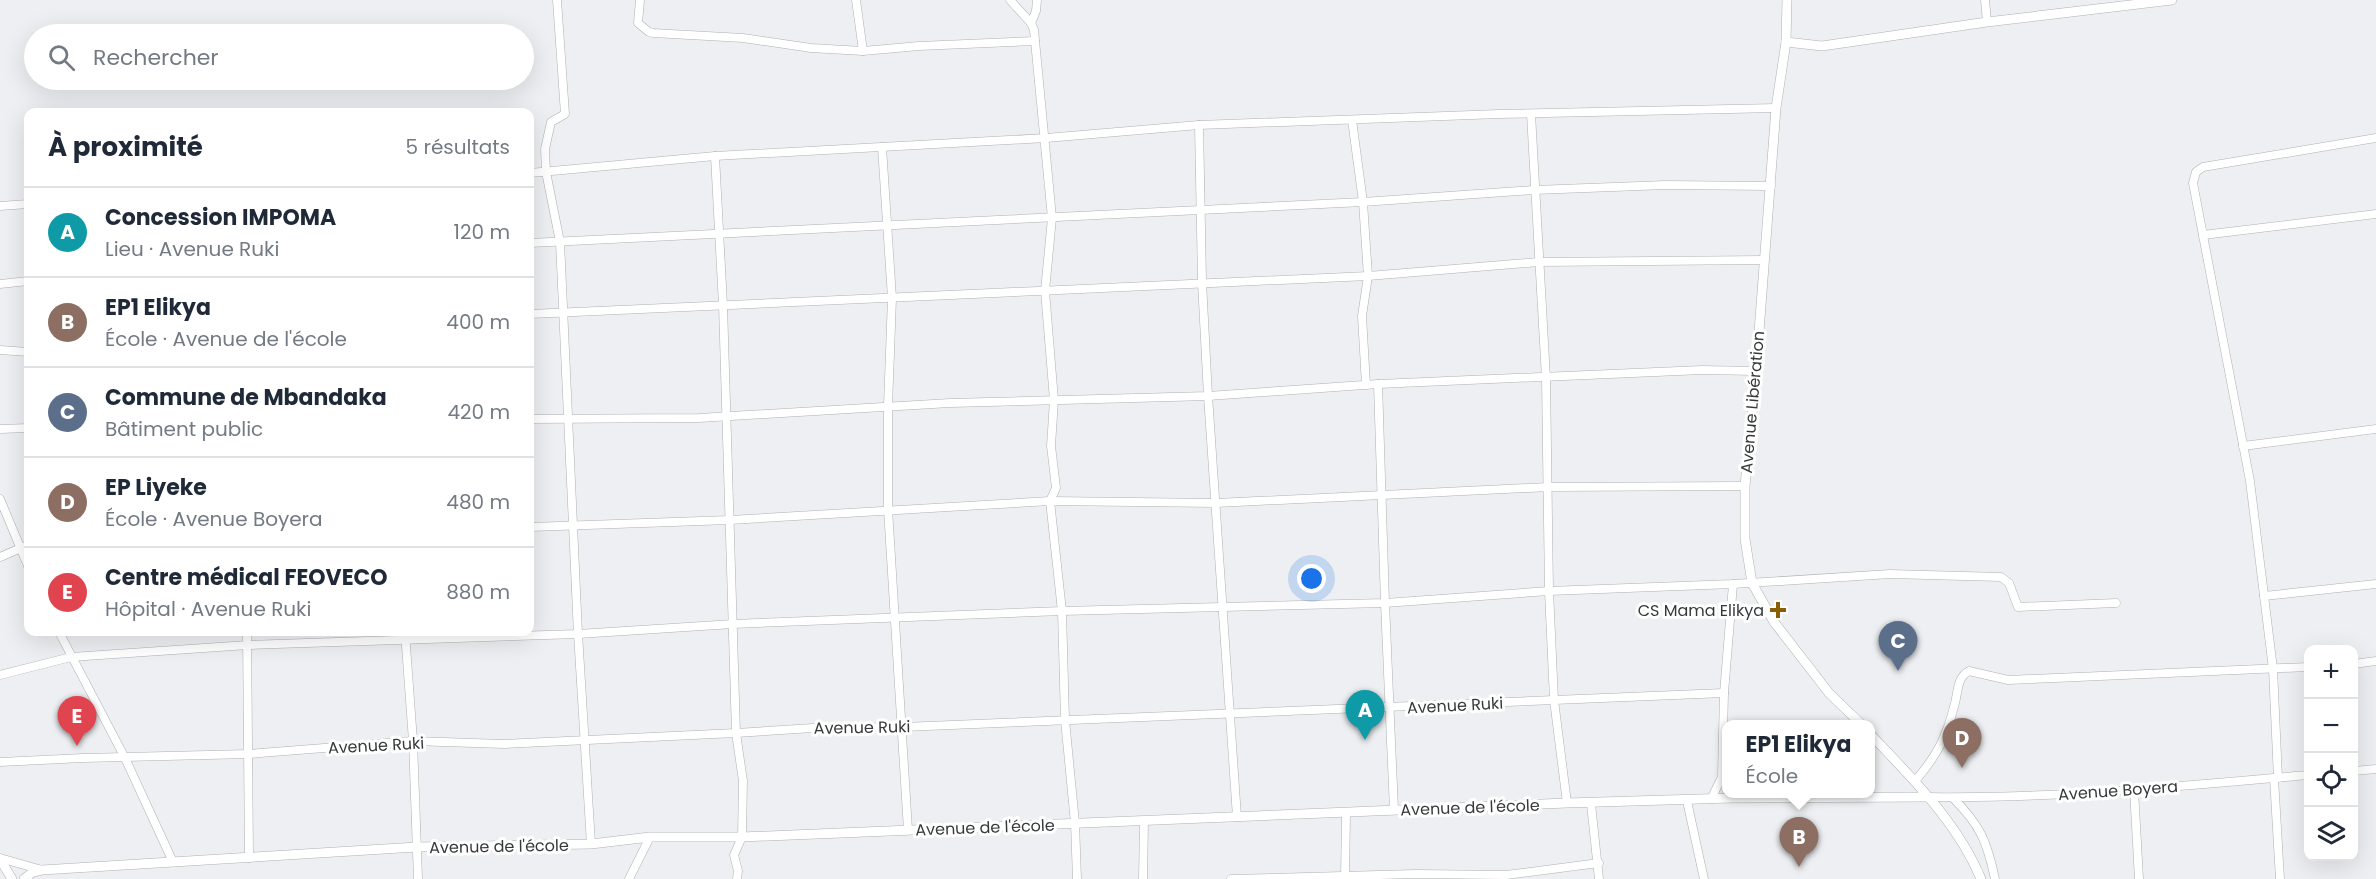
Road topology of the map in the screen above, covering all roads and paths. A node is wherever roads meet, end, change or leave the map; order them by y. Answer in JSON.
{"nodes":[{"id":1,"x":557,"y":0,"type":"edge"},
{"id":2,"x":640,"y":0,"type":"edge"},
{"id":3,"x":856,"y":0,"type":"edge"},
{"id":4,"x":1010,"y":0,"type":"edge"},
{"id":5,"x":1037,"y":0,"type":"edge"},
{"id":6,"x":1787,"y":0,"type":"edge"},
{"id":7,"x":1985,"y":0,"type":"edge"},
{"id":8,"x":2172,"y":0,"type":"edge"},
{"id":9,"x":1987,"y":22,"type":"junction"},
{"id":10,"x":1031,"y":23,"type":"junction"},
{"id":11,"x":1035,"y":40,"type":"junction"},
{"id":12,"x":1786,"y":42,"type":"junction"},
{"id":13,"x":863,"y":51,"type":"junction"},
{"id":14,"x":1776,"y":108,"type":"junction"},
{"id":15,"x":1531,"y":114,"type":"junction"},
{"id":16,"x":1352,"y":120,"type":"junction"},
{"id":17,"x":1199,"y":125,"type":"junction"},
{"id":18,"x":1046,"y":138,"type":"junction"},
{"id":19,"x":2376,"y":138,"type":"edge"},
{"id":20,"x":882,"y":147,"type":"junction"},
{"id":21,"x":715,"y":156,"type":"junction"},
{"id":22,"x":546,"y":172,"type":"junction"},
{"id":23,"x":534,"y":173,"type":"edge"},
{"id":24,"x":1771,"y":186,"type":"junction"},
{"id":25,"x":1534,"y":190,"type":"junction"},
{"id":26,"x":1363,"y":202,"type":"junction"},
{"id":27,"x":24,"y":204,"type":"edge"},
{"id":28,"x":0,"y":206,"type":"edge"},
{"id":29,"x":1201,"y":210,"type":"junction"},
{"id":30,"x":2376,"y":214,"type":"edge"},
{"id":31,"x":1052,"y":218,"type":"junction"},
{"id":32,"x":886,"y":225,"type":"junction"},
{"id":33,"x":720,"y":234,"type":"junction"},
{"id":34,"x":2203,"y":235,"type":"junction"},
{"id":35,"x":560,"y":242,"type":"junction"},
{"id":36,"x":534,"y":243,"type":"edge"},
{"id":37,"x":1764,"y":260,"type":"junction"},
{"id":38,"x":1539,"y":262,"type":"junction"},
{"id":39,"x":1368,"y":276,"type":"junction"},
{"id":40,"x":24,"y":281,"type":"edge"},
{"id":41,"x":1202,"y":282,"type":"junction"},
{"id":42,"x":0,"y":284,"type":"edge"},
{"id":43,"x":1045,"y":291,"type":"junction"},
{"id":44,"x":892,"y":298,"type":"junction"},
{"id":45,"x":723,"y":305,"type":"junction"},
{"id":46,"x":562,"y":312,"type":"junction"},
{"id":47,"x":534,"y":314,"type":"edge"},
{"id":48,"x":0,"y":350,"type":"edge"},
{"id":49,"x":24,"y":352,"type":"edge"},
{"id":50,"x":1756,"y":371,"type":"junction"},
{"id":51,"x":1546,"y":378,"type":"junction"},
{"id":52,"x":1378,"y":384,"type":"junction"},
{"id":53,"x":1366,"y":385,"type":"junction"},
{"id":54,"x":1208,"y":396,"type":"junction"},
{"id":55,"x":1054,"y":400,"type":"junction"},
{"id":56,"x":888,"y":406,"type":"junction"},
{"id":57,"x":726,"y":416,"type":"junction"},
{"id":58,"x":534,"y":418,"type":"edge"},
{"id":59,"x":567,"y":418,"type":"junction"},
{"id":60,"x":24,"y":428,"type":"edge"},
{"id":61,"x":0,"y":429,"type":"edge"},
{"id":62,"x":2376,"y":429,"type":"edge"},
{"id":63,"x":2243,"y":446,"type":"junction"},
{"id":64,"x":1745,"y":486,"type":"junction"},
{"id":65,"x":1549,"y":487,"type":"junction"},
{"id":66,"x":1381,"y":494,"type":"junction"},
{"id":67,"x":0,"y":499,"type":"edge"},
{"id":68,"x":1050,"y":501,"type":"junction"},
{"id":69,"x":1216,"y":503,"type":"junction"},
{"id":70,"x":888,"y":509,"type":"junction"},
{"id":71,"x":730,"y":520,"type":"junction"},
{"id":72,"x":573,"y":525,"type":"junction"},
{"id":73,"x":534,"y":527,"type":"edge"},
{"id":74,"x":24,"y":546,"type":"edge"},
{"id":75,"x":0,"y":557,"type":"edge"},
{"id":76,"x":1752,"y":583,"type":"junction"},
{"id":77,"x":1733,"y":584,"type":"junction"},
{"id":78,"x":2376,"y":584,"type":"edge"},
{"id":79,"x":1549,"y":591,"type":"junction"},
{"id":80,"x":2264,"y":596,"type":"junction"},
{"id":81,"x":1384,"y":603,"type":"junction"},
{"id":82,"x":2116,"y":603,"type":"dead end"},
{"id":83,"x":1223,"y":606,"type":"junction"},
{"id":84,"x":1062,"y":611,"type":"junction"},
{"id":85,"x":896,"y":617,"type":"junction"},
{"id":86,"x":733,"y":624,"type":"junction"},
{"id":87,"x":534,"y":634,"type":"edge"},
{"id":88,"x":578,"y":634,"type":"junction"},
{"id":89,"x":61,"y":636,"type":"edge"},
{"id":90,"x":247,"y":636,"type":"edge"},
{"id":91,"x":389,"y":636,"type":"edge"},
{"id":92,"x":405,"y":636,"type":"edge"},
{"id":93,"x":248,"y":645,"type":"junction"},
{"id":94,"x":71,"y":657,"type":"junction"},
{"id":95,"x":2376,"y":661,"type":"edge"},
{"id":96,"x":2358,"y":663,"type":"edge"},
{"id":97,"x":2304,"y":667,"type":"edge"},
{"id":98,"x":2273,"y":669,"type":"junction"},
{"id":99,"x":0,"y":675,"type":"edge"},
{"id":100,"x":1724,"y":693,"type":"junction"},
{"id":101,"x":1554,"y":700,"type":"junction"},
{"id":102,"x":1390,"y":708,"type":"junction"},
{"id":103,"x":1230,"y":713,"type":"junction"},
{"id":104,"x":1065,"y":720,"type":"junction"},
{"id":105,"x":1723,"y":720,"type":"edge"},
{"id":106,"x":1857,"y":720,"type":"edge"},
{"id":107,"x":903,"y":727,"type":"junction"},
{"id":108,"x":736,"y":733,"type":"junction"},
{"id":109,"x":1875,"y":739,"type":"edge"},
{"id":110,"x":413,"y":741,"type":"junction"},
{"id":111,"x":585,"y":741,"type":"junction"},
{"id":112,"x":249,"y":754,"type":"junction"},
{"id":113,"x":125,"y":758,"type":"junction"},
{"id":114,"x":0,"y":762,"type":"edge"},
{"id":115,"x":2376,"y":769,"type":"edge"},
{"id":116,"x":2358,"y":771,"type":"edge"},
{"id":117,"x":2304,"y":775,"type":"edge"},
{"id":118,"x":1722,"y":777,"type":"edge"},
{"id":119,"x":2276,"y":778,"type":"junction"},
{"id":120,"x":1915,"y":781,"type":"junction"},
{"id":121,"x":2134,"y":790,"type":"junction"},
{"id":122,"x":1722,"y":797,"type":"edge"},
{"id":123,"x":1875,"y":797,"type":"edge"},
{"id":124,"x":1928,"y":797,"type":"junction"},
{"id":125,"x":1953,"y":798,"type":"junction"},
{"id":126,"x":1711,"y":799,"type":"junction"},
{"id":127,"x":1687,"y":801,"type":"junction"},
{"id":128,"x":1567,"y":803,"type":"junction"},
{"id":129,"x":1591,"y":804,"type":"junction"},
{"id":130,"x":1394,"y":810,"type":"junction"},
{"id":131,"x":1346,"y":814,"type":"junction"},
{"id":132,"x":1237,"y":817,"type":"junction"},
{"id":133,"x":1144,"y":820,"type":"junction"},
{"id":134,"x":1075,"y":823,"type":"junction"},
{"id":135,"x":908,"y":830,"type":"junction"},
{"id":136,"x":650,"y":837,"type":"junction"},
{"id":137,"x":742,"y":837,"type":"junction"},
{"id":138,"x":591,"y":844,"type":"junction"},
{"id":139,"x":417,"y":847,"type":"junction"},
{"id":140,"x":0,"y":858,"type":"edge"},
{"id":141,"x":249,"y":858,"type":"junction"},
{"id":142,"x":173,"y":862,"type":"junction"},
{"id":143,"x":1599,"y":863,"type":"junction"},
{"id":144,"x":42,"y":870,"type":"junction"},
{"id":145,"x":1345,"y":877,"type":"edge"},
{"id":146,"x":12,"y":879,"type":"edge"},
{"id":147,"x":24,"y":879,"type":"edge"},
{"id":148,"x":418,"y":879,"type":"edge"},
{"id":149,"x":629,"y":879,"type":"edge"},
{"id":150,"x":737,"y":879,"type":"edge"},
{"id":151,"x":1077,"y":879,"type":"edge"},
{"id":152,"x":1143,"y":879,"type":"edge"},
{"id":153,"x":1231,"y":879,"type":"edge"},
{"id":154,"x":1599,"y":879,"type":"edge"},
{"id":155,"x":1704,"y":879,"type":"edge"},
{"id":156,"x":1981,"y":879,"type":"edge"},
{"id":157,"x":1995,"y":879,"type":"edge"},
{"id":158,"x":2139,"y":879,"type":"edge"},
{"id":159,"x":2280,"y":879,"type":"edge"}],
"edges":[{"from":1,"to":22,"type":"street"},
{"from":2,"to":13,"type":"street"},
{"from":3,"to":13,"type":"street"},
{"from":4,"to":10,"type":"street"},
{"from":5,"to":10,"type":"street"},
{"from":6,"to":12,"type":"street","name":"Avenue Libération"},
{"from":7,"to":9,"type":"street"},
{"from":8,"to":9,"type":"street"},
{"from":9,"to":12,"type":"street"},
{"from":10,"to":11,"type":"street"},
{"from":11,"to":13,"type":"street"},
{"from":11,"to":18,"type":"street"},
{"from":12,"to":14,"type":"street","name":"Avenue Libération"},
{"from":14,"to":15,"type":"street"},
{"from":14,"to":24,"type":"street","name":"Avenue Libération"},
{"from":15,"to":16,"type":"street"},
{"from":15,"to":25,"type":"street"},
{"from":16,"to":17,"type":"street"},
{"from":16,"to":26,"type":"street"},
{"from":17,"to":18,"type":"street"},
{"from":17,"to":29,"type":"street"},
{"from":18,"to":20,"type":"street"},
{"from":18,"to":31,"type":"street"},
{"from":19,"to":34,"type":"street"},
{"from":20,"to":21,"type":"street"},
{"from":20,"to":32,"type":"street"},
{"from":21,"to":22,"type":"street"},
{"from":21,"to":33,"type":"street"},
{"from":22,"to":23,"type":"street"},
{"from":22,"to":35,"type":"street"},
{"from":24,"to":25,"type":"street"},
{"from":24,"to":37,"type":"street","name":"Avenue Libération"},
{"from":25,"to":26,"type":"street"},
{"from":25,"to":38,"type":"street"},
{"from":26,"to":29,"type":"street"},
{"from":26,"to":39,"type":"street"},
{"from":27,"to":28,"type":"street"},
{"from":29,"to":31,"type":"street"},
{"from":29,"to":41,"type":"street"},
{"from":30,"to":34,"type":"street"},
{"from":31,"to":32,"type":"street"},
{"from":31,"to":43,"type":"street"},
{"from":32,"to":33,"type":"street"},
{"from":32,"to":44,"type":"street"},
{"from":33,"to":35,"type":"street"},
{"from":33,"to":45,"type":"street"},
{"from":34,"to":63,"type":"street"},
{"from":35,"to":36,"type":"street"},
{"from":35,"to":46,"type":"street"},
{"from":37,"to":38,"type":"street"},
{"from":37,"to":50,"type":"street","name":"Avenue Libération"},
{"from":38,"to":39,"type":"street"},
{"from":38,"to":51,"type":"street"},
{"from":39,"to":41,"type":"street"},
{"from":39,"to":53,"type":"street"},
{"from":40,"to":42,"type":"street"},
{"from":41,"to":43,"type":"street"},
{"from":41,"to":54,"type":"street"},
{"from":43,"to":44,"type":"street"},
{"from":43,"to":55,"type":"street"},
{"from":44,"to":45,"type":"street"},
{"from":44,"to":56,"type":"street"},
{"from":45,"to":46,"type":"street"},
{"from":45,"to":57,"type":"street"},
{"from":46,"to":47,"type":"street"},
{"from":46,"to":59,"type":"street"},
{"from":48,"to":49,"type":"street"},
{"from":50,"to":51,"type":"street"},
{"from":50,"to":64,"type":"street","name":"Avenue Libération"},
{"from":51,"to":52,"type":"street"},
{"from":51,"to":65,"type":"street"},
{"from":52,"to":53,"type":"street"},
{"from":52,"to":66,"type":"street"},
{"from":53,"to":54,"type":"street"},
{"from":54,"to":55,"type":"street"},
{"from":54,"to":69,"type":"street"},
{"from":55,"to":56,"type":"street"},
{"from":55,"to":68,"type":"street"},
{"from":56,"to":57,"type":"street"},
{"from":56,"to":70,"type":"street"},
{"from":57,"to":59,"type":"street"},
{"from":57,"to":71,"type":"street"},
{"from":58,"to":59,"type":"street"},
{"from":59,"to":72,"type":"street"},
{"from":60,"to":61,"type":"street"},
{"from":62,"to":63,"type":"street"},
{"from":63,"to":80,"type":"street"},
{"from":64,"to":65,"type":"street"},
{"from":64,"to":76,"type":"street","name":"Avenue Libération"},
{"from":65,"to":66,"type":"street"},
{"from":65,"to":79,"type":"street"},
{"from":66,"to":69,"type":"street"},
{"from":66,"to":81,"type":"street"},
{"from":67,"to":74,"type":"street"},
{"from":68,"to":69,"type":"street"},
{"from":68,"to":70,"type":"street"},
{"from":68,"to":84,"type":"street"},
{"from":69,"to":83,"type":"street"},
{"from":70,"to":71,"type":"street"},
{"from":70,"to":85,"type":"street"},
{"from":71,"to":72,"type":"street"},
{"from":71,"to":86,"type":"street"},
{"from":72,"to":73,"type":"street"},
{"from":72,"to":88,"type":"street"},
{"from":74,"to":75,"type":"street"},
{"from":76,"to":77,"type":"street"},
{"from":76,"to":82,"type":"street"},
{"from":76,"to":106,"type":"street","name":"Avenue Libération"},
{"from":77,"to":79,"type":"street"},
{"from":77,"to":100,"type":"street"},
{"from":78,"to":80,"type":"street"},
{"from":79,"to":81,"type":"street"},
{"from":79,"to":101,"type":"street"},
{"from":80,"to":98,"type":"street"},
{"from":81,"to":83,"type":"street"},
{"from":81,"to":102,"type":"street"},
{"from":83,"to":84,"type":"street"},
{"from":83,"to":103,"type":"street"},
{"from":84,"to":85,"type":"street"},
{"from":84,"to":104,"type":"street"},
{"from":85,"to":86,"type":"street"},
{"from":85,"to":107,"type":"street"},
{"from":86,"to":88,"type":"street"},
{"from":86,"to":108,"type":"street"},
{"from":87,"to":88,"type":"street"},
{"from":88,"to":111,"type":"street"},
{"from":89,"to":94,"type":"street"},
{"from":90,"to":93,"type":"street"},
{"from":91,"to":93,"type":"street"},
{"from":92,"to":110,"type":"street"},
{"from":93,"to":94,"type":"street"},
{"from":93,"to":112,"type":"street"},
{"from":94,"to":99,"type":"street"},
{"from":94,"to":113,"type":"street"},
{"from":95,"to":96,"type":"street"},
{"from":97,"to":98,"type":"street"},
{"from":98,"to":119,"type":"street"},
{"from":98,"to":120,"type":"street"},
{"from":100,"to":101,"type":"street","name":"Avenue Ruki"},
{"from":100,"to":105,"type":"street"},
{"from":101,"to":102,"type":"street","name":"Avenue Ruki"},
{"from":101,"to":128,"type":"street"},
{"from":102,"to":103,"type":"street","name":"Avenue Ruki"},
{"from":102,"to":130,"type":"street"},
{"from":103,"to":104,"type":"street","name":"Avenue Ruki"},
{"from":103,"to":132,"type":"street"},
{"from":104,"to":107,"type":"street","name":"Avenue Ruki"},
{"from":104,"to":134,"type":"street"},
{"from":107,"to":108,"type":"street","name":"Avenue Ruki"},
{"from":107,"to":135,"type":"street"},
{"from":108,"to":111,"type":"street","name":"Avenue Ruki"},
{"from":108,"to":137,"type":"street"},
{"from":109,"to":120,"type":"street"},
{"from":110,"to":111,"type":"street","name":"Avenue Ruki"},
{"from":110,"to":112,"type":"street","name":"Avenue Ruki"},
{"from":110,"to":139,"type":"street"},
{"from":111,"to":138,"type":"street"},
{"from":112,"to":113,"type":"street","name":"Avenue Ruki"},
{"from":112,"to":141,"type":"street"},
{"from":113,"to":114,"type":"street","name":"Avenue Ruki"},
{"from":113,"to":142,"type":"street"},
{"from":115,"to":116,"type":"street"},
{"from":117,"to":119,"type":"street","name":"Avenue Boyera"},
{"from":118,"to":126,"type":"street"},
{"from":119,"to":121,"type":"street","name":"Avenue Boyera"},
{"from":119,"to":159,"type":"street"},
{"from":120,"to":124,"type":"street"},
{"from":121,"to":125,"type":"street","name":"Avenue Boyera"},
{"from":121,"to":158,"type":"street"},
{"from":122,"to":126,"type":"street","name":"Avenue de l'école"},
{"from":123,"to":124,"type":"street","name":"Avenue de l'école"},
{"from":124,"to":125,"type":"street","name":"Avenue Boyera"},
{"from":124,"to":156,"type":"street"},
{"from":125,"to":157,"type":"street"},
{"from":126,"to":127,"type":"street","name":"Avenue de l'école"},
{"from":127,"to":129,"type":"street","name":"Avenue de l'école"},
{"from":127,"to":155,"type":"street"},
{"from":128,"to":129,"type":"street","name":"Avenue de l'école"},
{"from":128,"to":130,"type":"street","name":"Avenue de l'école"},
{"from":129,"to":143,"type":"street"},
{"from":130,"to":131,"type":"street","name":"Avenue de l'école"},
{"from":131,"to":132,"type":"street","name":"Avenue de l'école"},
{"from":131,"to":145,"type":"street"},
{"from":132,"to":133,"type":"street","name":"Avenue de l'école"},
{"from":133,"to":134,"type":"street","name":"Avenue de l'école"},
{"from":133,"to":152,"type":"street"},
{"from":134,"to":135,"type":"street","name":"Avenue de l'école"},
{"from":134,"to":151,"type":"street"},
{"from":135,"to":137,"type":"street","name":"Avenue de l'école"},
{"from":136,"to":137,"type":"street","name":"Avenue de l'école"},
{"from":136,"to":138,"type":"street","name":"Avenue de l'école"},
{"from":136,"to":149,"type":"street"},
{"from":137,"to":150,"type":"street"},
{"from":138,"to":139,"type":"street","name":"Avenue de l'école"},
{"from":139,"to":141,"type":"street","name":"Avenue de l'école"},
{"from":139,"to":148,"type":"street"},
{"from":140,"to":144,"type":"street"},
{"from":140,"to":146,"type":"street"},
{"from":141,"to":142,"type":"street","name":"Avenue de l'école"},
{"from":142,"to":144,"type":"street","name":"Avenue de l'école"},
{"from":143,"to":145,"type":"street"},
{"from":143,"to":154,"type":"street"},
{"from":144,"to":147,"type":"street"},
{"from":145,"to":153,"type":"street"}]}
